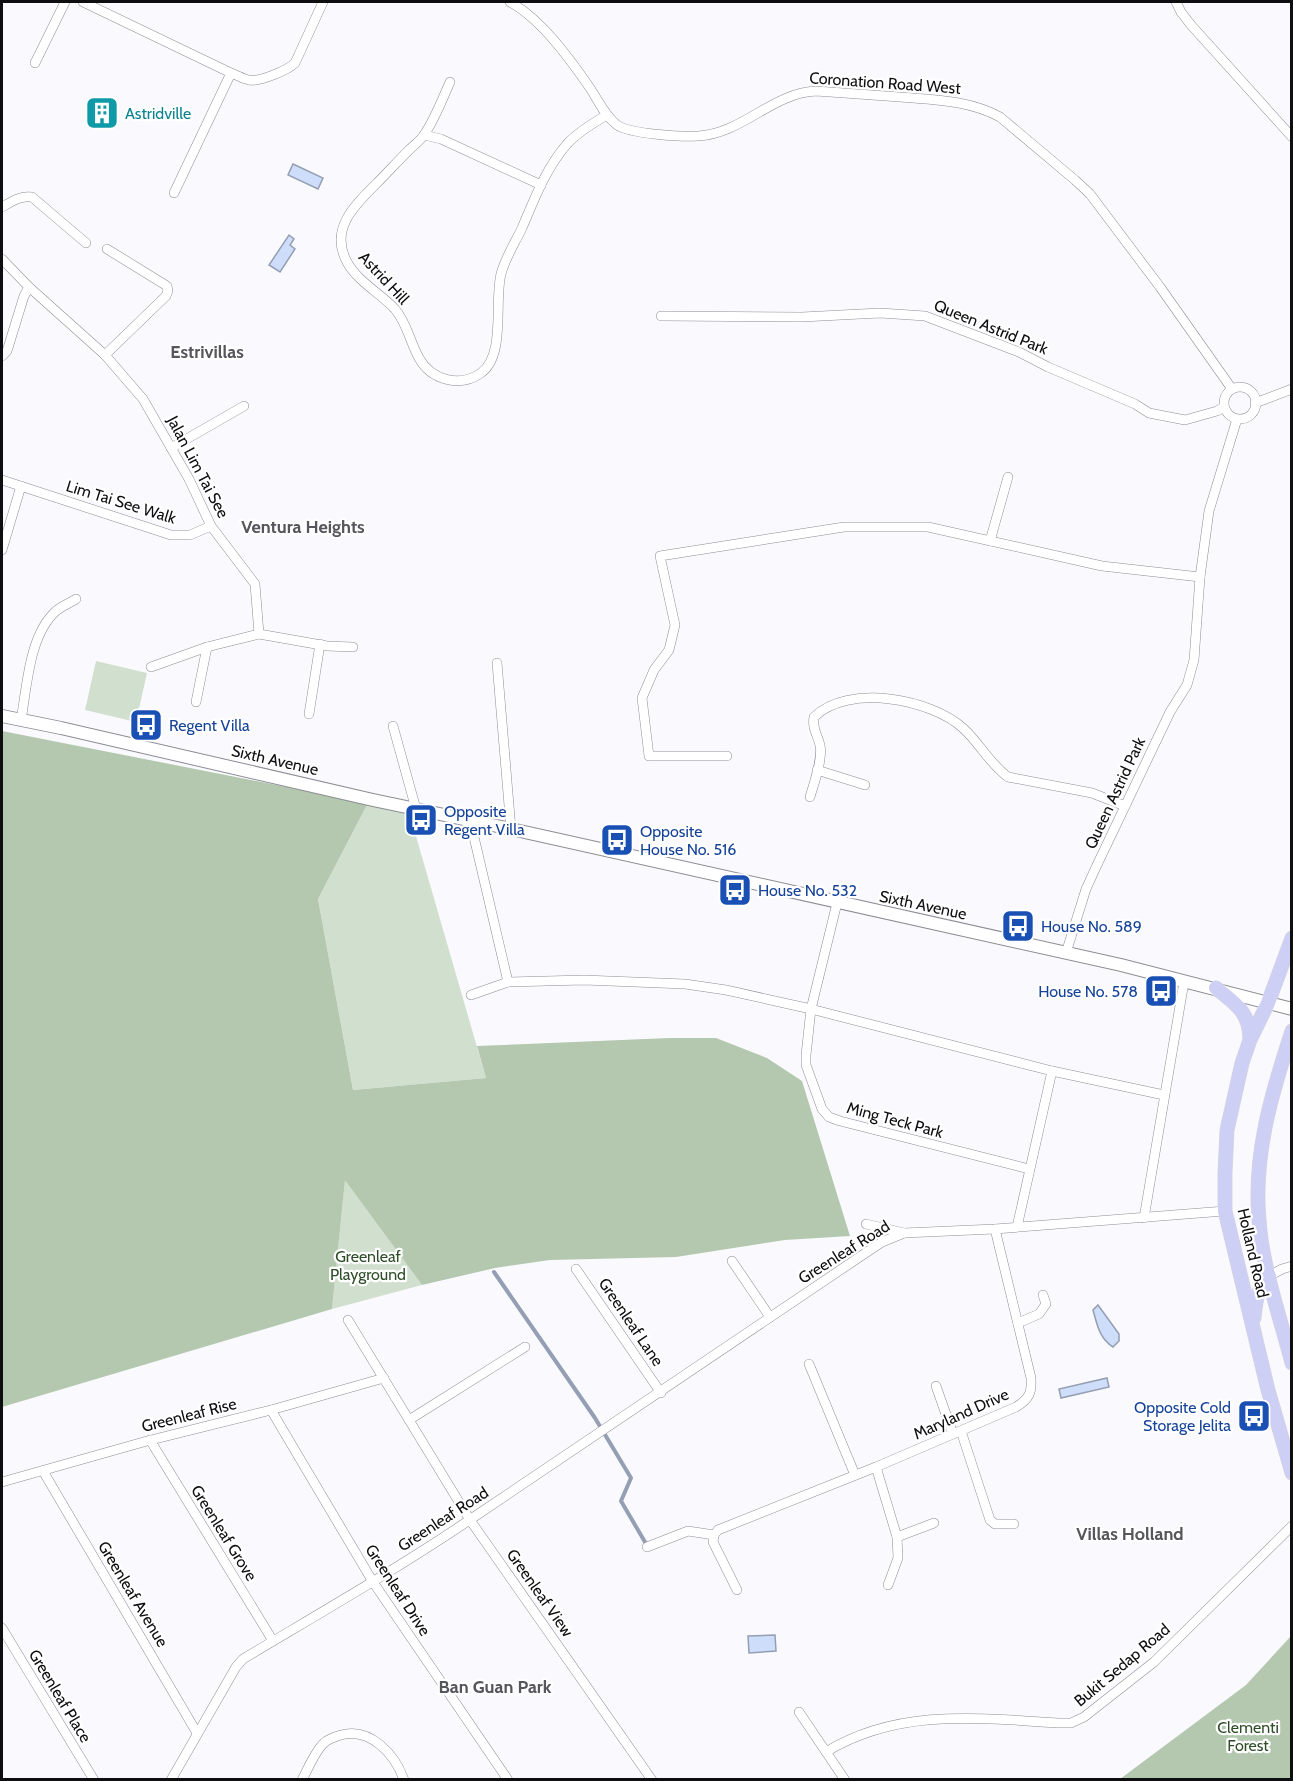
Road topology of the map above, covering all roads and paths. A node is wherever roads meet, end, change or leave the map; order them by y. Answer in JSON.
{"nodes":[{"id":1,"x":65,"y":2,"type":"edge"},
{"id":2,"x":83,"y":2,"type":"edge"},
{"id":3,"x":323,"y":2,"type":"edge"},
{"id":4,"x":510,"y":2,"type":"edge"},
{"id":5,"x":1176,"y":2,"type":"edge"},
{"id":6,"x":35,"y":63,"type":"dead end"},
{"id":7,"x":231,"y":73,"type":"junction"},
{"id":8,"x":450,"y":82,"type":"dead end"},
{"id":9,"x":607,"y":115,"type":"junction"},
{"id":10,"x":424,"y":135,"type":"junction"},
{"id":11,"x":1292,"y":137,"type":"edge"},
{"id":12,"x":541,"y":185,"type":"junction"},
{"id":13,"x":174,"y":193,"type":"dead end"},
{"id":14,"x":2,"y":207,"type":"edge"},
{"id":15,"x":86,"y":243,"type":"dead end"},
{"id":16,"x":107,"y":249,"type":"dead end"},
{"id":17,"x":2,"y":259,"type":"edge"},
{"id":18,"x":29,"y":287,"type":"junction"},
{"id":19,"x":661,"y":316,"type":"dead end"},
{"id":20,"x":105,"y":355,"type":"junction"},
{"id":21,"x":2,"y":356,"type":"edge"},
{"id":22,"x":1292,"y":389,"type":"edge"},
{"id":23,"x":1232,"y":390,"type":"junction"},
{"id":24,"x":1255,"y":403,"type":"junction"},
{"id":25,"x":244,"y":406,"type":"dead end"},
{"id":26,"x":1224,"y":407,"type":"junction"},
{"id":27,"x":1237,"y":419,"type":"junction"},
{"id":28,"x":171,"y":448,"type":"junction"},
{"id":29,"x":1008,"y":477,"type":"dead end"},
{"id":30,"x":2,"y":480,"type":"edge"},
{"id":31,"x":21,"y":486,"type":"junction"},
{"id":32,"x":211,"y":526,"type":"junction"},
{"id":33,"x":990,"y":541,"type":"junction"},
{"id":34,"x":2,"y":550,"type":"edge"},
{"id":35,"x":1200,"y":577,"type":"junction"},
{"id":36,"x":76,"y":599,"type":"dead end"},
{"id":37,"x":260,"y":634,"type":"junction"},
{"id":38,"x":320,"y":644,"type":"junction"},
{"id":39,"x":353,"y":646,"type":"dead end"},
{"id":40,"x":207,"y":647,"type":"junction"},
{"id":41,"x":497,"y":663,"type":"dead end"},
{"id":42,"x":151,"y":667,"type":"dead end"},
{"id":43,"x":196,"y":702,"type":"dead end"},
{"id":44,"x":309,"y":714,"type":"dead end"},
{"id":45,"x":2,"y":716,"type":"edge"},
{"id":46,"x":21,"y":720,"type":"junction"},
{"id":47,"x":393,"y":726,"type":"dead end"},
{"id":48,"x":727,"y":756,"type":"dead end"},
{"id":49,"x":817,"y":770,"type":"junction"},
{"id":50,"x":865,"y":785,"type":"dead end"},
{"id":51,"x":810,"y":797,"type":"dead end"},
{"id":52,"x":1125,"y":806,"type":"junction"},
{"id":53,"x":416,"y":809,"type":"junction"},
{"id":54,"x":470,"y":820,"type":"junction"},
{"id":55,"x":511,"y":828,"type":"junction"},
{"id":56,"x":837,"y":903,"type":"junction"},
{"id":57,"x":1292,"y":938,"type":"edge"},
{"id":58,"x":1066,"y":953,"type":"junction"},
{"id":59,"x":508,"y":982,"type":"junction"},
{"id":60,"x":1184,"y":982,"type":"junction"},
{"id":61,"x":1216,"y":988,"type":"junction"},
{"id":62,"x":471,"y":994,"type":"dead end"},
{"id":63,"x":1268,"y":1003,"type":"junction"},
{"id":64,"x":1292,"y":1009,"type":"edge"},
{"id":65,"x":811,"y":1010,"type":"junction"},
{"id":66,"x":1292,"y":1031,"type":"edge"},
{"id":67,"x":1250,"y":1040,"type":"junction"},
{"id":68,"x":1052,"y":1071,"type":"junction"},
{"id":69,"x":1164,"y":1095,"type":"junction"},
{"id":70,"x":1029,"y":1170,"type":"junction"},
{"id":71,"x":1225,"y":1211,"type":"junction"},
{"id":72,"x":1144,"y":1218,"type":"junction"},
{"id":73,"x":866,"y":1224,"type":"dead end"},
{"id":74,"x":1017,"y":1227,"type":"junction"},
{"id":75,"x":995,"y":1229,"type":"junction"},
{"id":76,"x":904,"y":1233,"type":"junction"},
{"id":77,"x":732,"y":1262,"type":"dead end"},
{"id":78,"x":1292,"y":1266,"type":"edge"},
{"id":79,"x":576,"y":1269,"type":"dead end"},
{"id":80,"x":1269,"y":1276,"type":"junction"},
{"id":81,"x":1043,"y":1295,"type":"dead end"},
{"id":82,"x":770,"y":1317,"type":"junction"},
{"id":83,"x":348,"y":1320,"type":"dead end"},
{"id":84,"x":1018,"y":1323,"type":"junction"},
{"id":85,"x":1253,"y":1329,"type":"junction"},
{"id":86,"x":525,"y":1347,"type":"dead end"},
{"id":87,"x":1292,"y":1363,"type":"edge"},
{"id":88,"x":808,"y":1364,"type":"dead end"},
{"id":89,"x":384,"y":1378,"type":"junction"},
{"id":90,"x":936,"y":1386,"type":"dead end"},
{"id":91,"x":661,"y":1393,"type":"junction"},
{"id":92,"x":271,"y":1410,"type":"junction"},
{"id":93,"x":410,"y":1420,"type":"junction"},
{"id":94,"x":957,"y":1432,"type":"junction"},
{"id":95,"x":150,"y":1440,"type":"junction"},
{"id":96,"x":876,"y":1467,"type":"junction"},
{"id":97,"x":43,"y":1471,"type":"junction"},
{"id":98,"x":1292,"y":1473,"type":"edge"},
{"id":99,"x":855,"y":1476,"type":"junction"},
{"id":100,"x":2,"y":1482,"type":"edge"},
{"id":101,"x":470,"y":1520,"type":"junction"},
{"id":102,"x":934,"y":1523,"type":"dead end"},
{"id":103,"x":1014,"y":1524,"type":"dead end"},
{"id":104,"x":1292,"y":1526,"type":"edge"},
{"id":105,"x":714,"y":1534,"type":"junction"},
{"id":106,"x":897,"y":1537,"type":"junction"},
{"id":107,"x":647,"y":1547,"type":"dead end"},
{"id":108,"x":373,"y":1582,"type":"junction"},
{"id":109,"x":888,"y":1585,"type":"dead end"},
{"id":110,"x":737,"y":1590,"type":"dead end"},
{"id":111,"x":2,"y":1628,"type":"edge"},
{"id":112,"x":273,"y":1641,"type":"junction"},
{"id":113,"x":798,"y":1712,"type":"dead end"},
{"id":114,"x":197,"y":1732,"type":"junction"},
{"id":115,"x":826,"y":1752,"type":"junction"},
{"id":116,"x":94,"y":1779,"type":"edge"},
{"id":117,"x":171,"y":1779,"type":"edge"},
{"id":118,"x":302,"y":1779,"type":"edge"},
{"id":119,"x":404,"y":1779,"type":"edge"},
{"id":120,"x":508,"y":1779,"type":"edge"},
{"id":121,"x":652,"y":1779,"type":"edge"},
{"id":122,"x":845,"y":1779,"type":"edge"}],
"edges":[{"from":1,"to":6,"type":"street"},
{"from":2,"to":7,"type":"street"},
{"from":3,"to":7,"type":"street"},
{"from":4,"to":9,"type":"street","name":"Coronation Road West"},
{"from":5,"to":11,"type":"street"},
{"from":7,"to":13,"type":"street"},
{"from":8,"to":10,"type":"street"},
{"from":9,"to":12,"type":"street","name":"Astrid Hill"},
{"from":9,"to":23,"type":"street","name":"Coronation Road West"},
{"from":10,"to":12,"type":"street"},
{"from":10,"to":12,"type":"street","name":"Astrid Hill"},
{"from":14,"to":15,"type":"street"},
{"from":16,"to":20,"type":"street"},
{"from":17,"to":18,"type":"street","name":"Jalan Lim Tai See"},
{"from":18,"to":20,"type":"street","name":"Jalan Lim Tai See"},
{"from":18,"to":21,"type":"street"},
{"from":19,"to":26,"type":"street","name":"Queen Astrid Park"},
{"from":20,"to":28,"type":"street","name":"Jalan Lim Tai See"},
{"from":22,"to":24,"type":"street"},
{"from":23,"to":24,"type":"street"},
{"from":23,"to":26,"type":"street"},
{"from":24,"to":27,"type":"street"},
{"from":25,"to":28,"type":"street"},
{"from":26,"to":27,"type":"street"},
{"from":27,"to":35,"type":"street","name":"Queen Astrid Park"},
{"from":28,"to":32,"type":"street","name":"Jalan Lim Tai See"},
{"from":29,"to":33,"type":"street"},
{"from":30,"to":31,"type":"street","name":"Lim Tai See Walk"},
{"from":31,"to":32,"type":"street","name":"Lim Tai See Walk"},
{"from":31,"to":34,"type":"street"},
{"from":32,"to":37,"type":"street","name":"Jalan Lim Tai See"},
{"from":33,"to":35,"type":"street"},
{"from":33,"to":48,"type":"street"},
{"from":35,"to":52,"type":"street","name":"Queen Astrid Park"},
{"from":36,"to":46,"type":"street"},
{"from":37,"to":38,"type":"street"},
{"from":37,"to":40,"type":"street"},
{"from":38,"to":39,"type":"street"},
{"from":38,"to":44,"type":"street"},
{"from":40,"to":42,"type":"street"},
{"from":40,"to":43,"type":"street"},
{"from":41,"to":55,"type":"street"},
{"from":45,"to":46,"type":"main road","name":"Sixth Avenue"},
{"from":46,"to":53,"type":"main road","name":"Sixth Avenue"},
{"from":47,"to":53,"type":"street"},
{"from":49,"to":50,"type":"street"},
{"from":49,"to":51,"type":"street"},
{"from":49,"to":52,"type":"street"},
{"from":52,"to":58,"type":"street","name":"Queen Astrid Park"},
{"from":53,"to":54,"type":"main road","name":"Sixth Avenue"},
{"from":54,"to":55,"type":"main road","name":"Sixth Avenue"},
{"from":54,"to":59,"type":"street"},
{"from":55,"to":56,"type":"main road","name":"Sixth Avenue"},
{"from":56,"to":58,"type":"main road","name":"Sixth Avenue"},
{"from":56,"to":65,"type":"street","name":"Ming Teck Park"},
{"from":57,"to":63,"type":"main road","name":"Holland Road"},
{"from":58,"to":60,"type":"main road","name":"Sixth Avenue"},
{"from":59,"to":62,"type":"street"},
{"from":59,"to":65,"type":"street"},
{"from":60,"to":61,"type":"main road","name":"Sixth Avenue"},
{"from":60,"to":69,"type":"street"},
{"from":61,"to":63,"type":"main road","name":"Sixth Avenue"},
{"from":61,"to":67,"type":"main road"},
{"from":63,"to":64,"type":"main road","name":"Sixth Avenue"},
{"from":63,"to":67,"type":"main road","name":"Holland Road"},
{"from":65,"to":68,"type":"street"},
{"from":65,"to":70,"type":"street","name":"Ming Teck Park"},
{"from":66,"to":80,"type":"main road","name":"Holland Road"},
{"from":67,"to":71,"type":"main road","name":"Holland Road"},
{"from":68,"to":69,"type":"street"},
{"from":68,"to":70,"type":"street"},
{"from":69,"to":72,"type":"street"},
{"from":70,"to":74,"type":"street"},
{"from":71,"to":72,"type":"street"},
{"from":71,"to":85,"type":"main road","name":"Holland Road"},
{"from":72,"to":74,"type":"street"},
{"from":73,"to":76,"type":"street"},
{"from":74,"to":75,"type":"street"},
{"from":75,"to":76,"type":"street"},
{"from":75,"to":84,"type":"street","name":"Maryland Drive"},
{"from":76,"to":82,"type":"street","name":"Greenleaf Road"},
{"from":77,"to":82,"type":"street"},
{"from":78,"to":80,"type":"street"},
{"from":79,"to":91,"type":"street","name":"Greenleaf Lane"},
{"from":80,"to":85,"type":"main road"},
{"from":80,"to":87,"type":"main road","name":"Holland Road"},
{"from":81,"to":84,"type":"street"},
{"from":82,"to":91,"type":"street","name":"Greenleaf Road"},
{"from":83,"to":89,"type":"street","name":"Greenleaf View"},
{"from":84,"to":94,"type":"street","name":"Maryland Drive"},
{"from":85,"to":98,"type":"main road","name":"Holland Road"},
{"from":86,"to":93,"type":"street"},
{"from":88,"to":99,"type":"street"},
{"from":89,"to":92,"type":"street","name":"Greenleaf Rise"},
{"from":89,"to":93,"type":"street","name":"Greenleaf View"},
{"from":90,"to":94,"type":"street"},
{"from":91,"to":101,"type":"street","name":"Greenleaf Road"},
{"from":92,"to":95,"type":"street","name":"Greenleaf Rise"},
{"from":92,"to":108,"type":"street","name":"Greenleaf Drive"},
{"from":93,"to":101,"type":"street","name":"Greenleaf View"},
{"from":94,"to":96,"type":"street","name":"Maryland Drive"},
{"from":94,"to":103,"type":"street"},
{"from":95,"to":97,"type":"street","name":"Greenleaf Rise"},
{"from":95,"to":112,"type":"street","name":"Greenleaf Grove"},
{"from":96,"to":99,"type":"street","name":"Maryland Drive"},
{"from":96,"to":106,"type":"street"},
{"from":97,"to":100,"type":"street","name":"Greenleaf Rise"},
{"from":97,"to":114,"type":"street","name":"Greenleaf Avenue"},
{"from":99,"to":105,"type":"street","name":"Maryland Drive"},
{"from":101,"to":108,"type":"street","name":"Greenleaf Road"},
{"from":101,"to":121,"type":"street","name":"Greenleaf View"},
{"from":102,"to":106,"type":"street"},
{"from":104,"to":115,"type":"street","name":"Bukit Sedap Road"},
{"from":105,"to":107,"type":"street"},
{"from":105,"to":110,"type":"street"},
{"from":106,"to":109,"type":"street"},
{"from":108,"to":112,"type":"street","name":"Greenleaf Road"},
{"from":108,"to":120,"type":"street","name":"Greenleaf Drive"},
{"from":111,"to":116,"type":"street","name":"Greenleaf Place"},
{"from":112,"to":114,"type":"street","name":"Greenleaf Road"},
{"from":113,"to":115,"type":"street"},
{"from":114,"to":117,"type":"street","name":"Greenleaf Road"},
{"from":115,"to":122,"type":"street"},
{"from":118,"to":119,"type":"street"}]}
